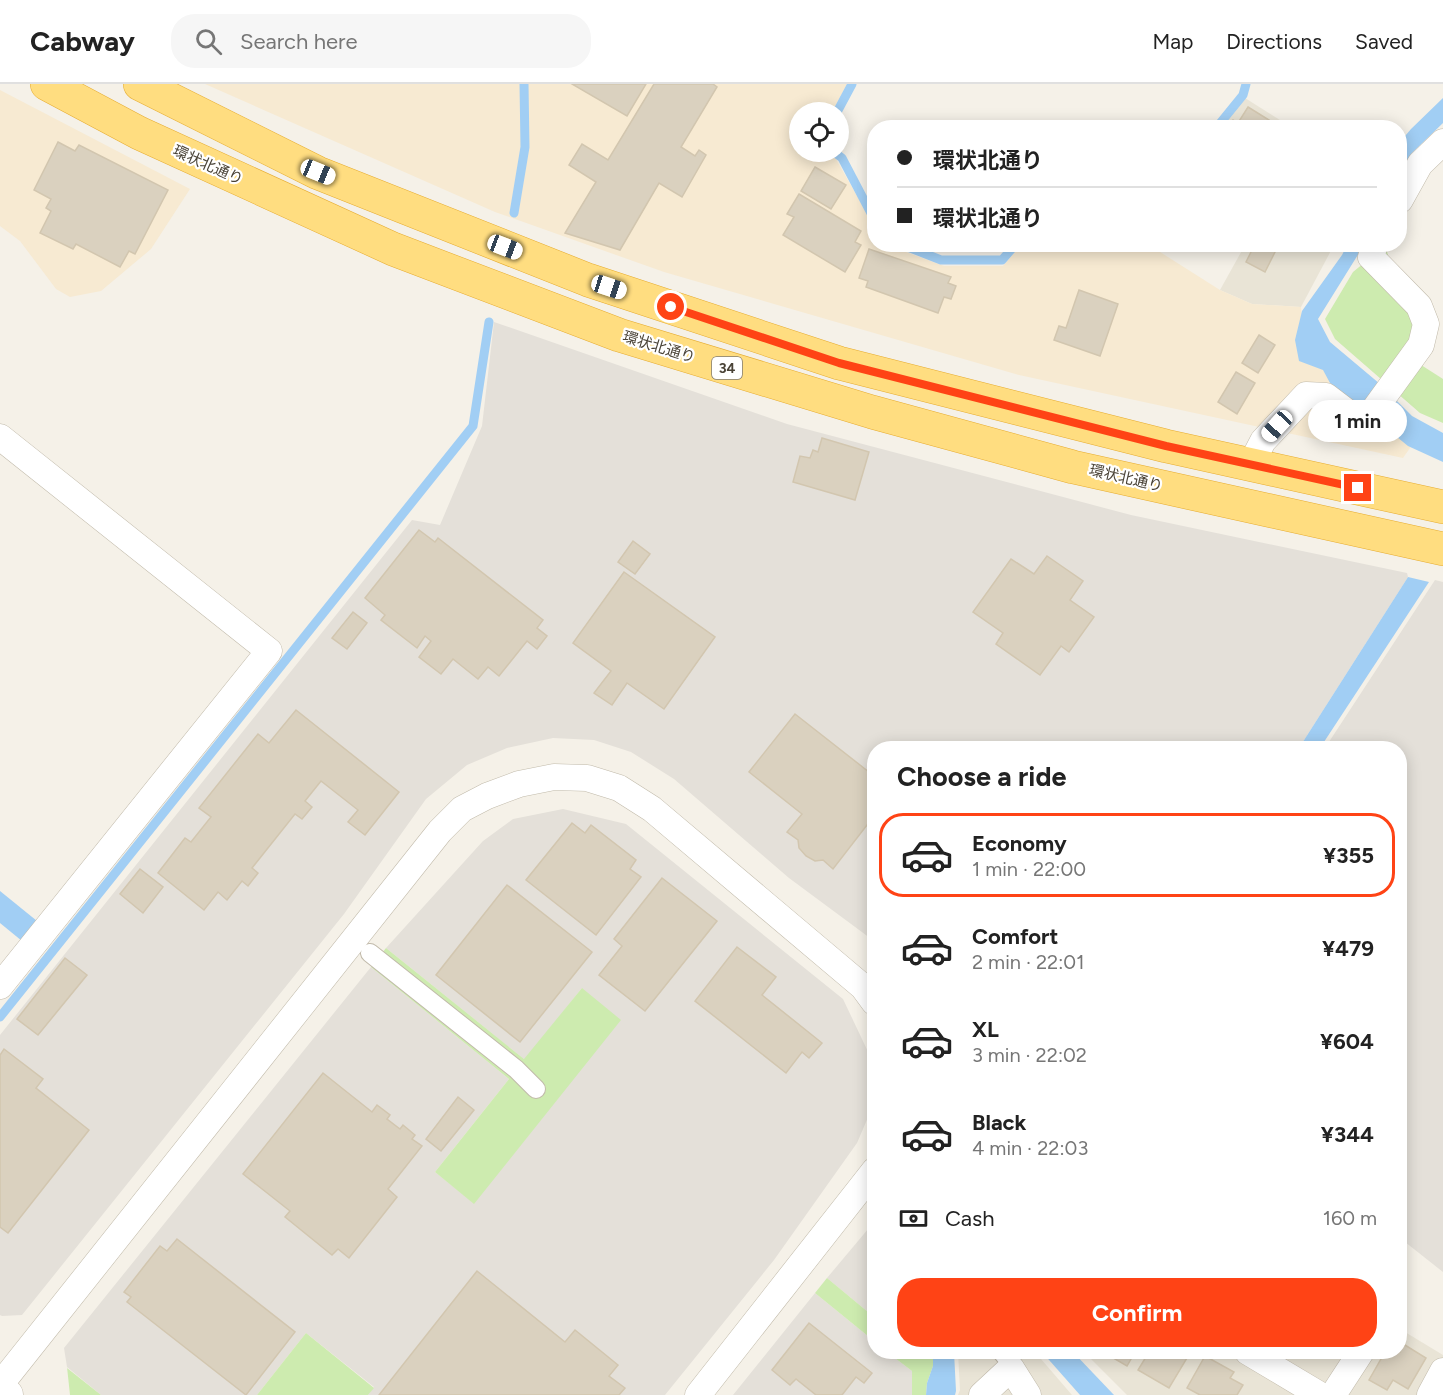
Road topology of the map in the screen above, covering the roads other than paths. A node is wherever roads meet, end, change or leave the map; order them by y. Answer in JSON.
{"nodes":[{"id":1,"x":47,"y":84,"type":"edge"},
{"id":2,"x":140,"y":84,"type":"edge"},
{"id":3,"x":1443,"y":142,"type":"edge"},
{"id":4,"x":1407,"y":187,"type":"edge"},
{"id":5,"x":1373,"y":252,"type":"edge"},
{"id":6,"x":0,"y":437,"type":"edge"},
{"id":7,"x":1251,"y":464,"type":"junction"},
{"id":8,"x":1443,"y":507,"type":"edge"},
{"id":9,"x":1443,"y":549,"type":"edge"},
{"id":10,"x":370,"y":953,"type":"dead end"},
{"id":11,"x":0,"y":986,"type":"edge"},
{"id":12,"x":867,"y":993,"type":"edge"},
{"id":13,"x":536,"y":1089,"type":"dead end"},
{"id":14,"x":867,"y":1180,"type":"edge"},
{"id":15,"x":1260,"y":1359,"type":"edge"},
{"id":16,"x":1356,"y":1359,"type":"edge"},
{"id":17,"x":1005,"y":1360,"type":"edge"},
{"id":18,"x":1443,"y":1371,"type":"edge"},
{"id":19,"x":0,"y":1387,"type":"edge"},
{"id":20,"x":7,"y":1395,"type":"edge"},
{"id":21,"x":698,"y":1395,"type":"edge"},
{"id":22,"x":982,"y":1395,"type":"edge"},
{"id":23,"x":1028,"y":1395,"type":"edge"},
{"id":24,"x":1320,"y":1395,"type":"edge"},
{"id":25,"x":1333,"y":1395,"type":"edge"},
{"id":26,"x":1430,"y":1395,"type":"edge"}],
"edges":[{"from":1,"to":9,"type":"highway","name":"環状北通り","number":"34"},
{"from":2,"to":7,"type":"highway"},
{"from":3,"to":4,"type":"street"},
{"from":5,"to":7,"type":"street"},
{"from":6,"to":11,"type":"street"},
{"from":7,"to":8,"type":"highway"},
{"from":10,"to":13,"type":"street"},
{"from":12,"to":19,"type":"street"},
{"from":14,"to":21,"type":"street"},
{"from":15,"to":24,"type":"street"},
{"from":16,"to":25,"type":"street"},
{"from":17,"to":22,"type":"street"},
{"from":17,"to":23,"type":"street"},
{"from":18,"to":26,"type":"street"},
{"from":19,"to":20,"type":"street"}]}
